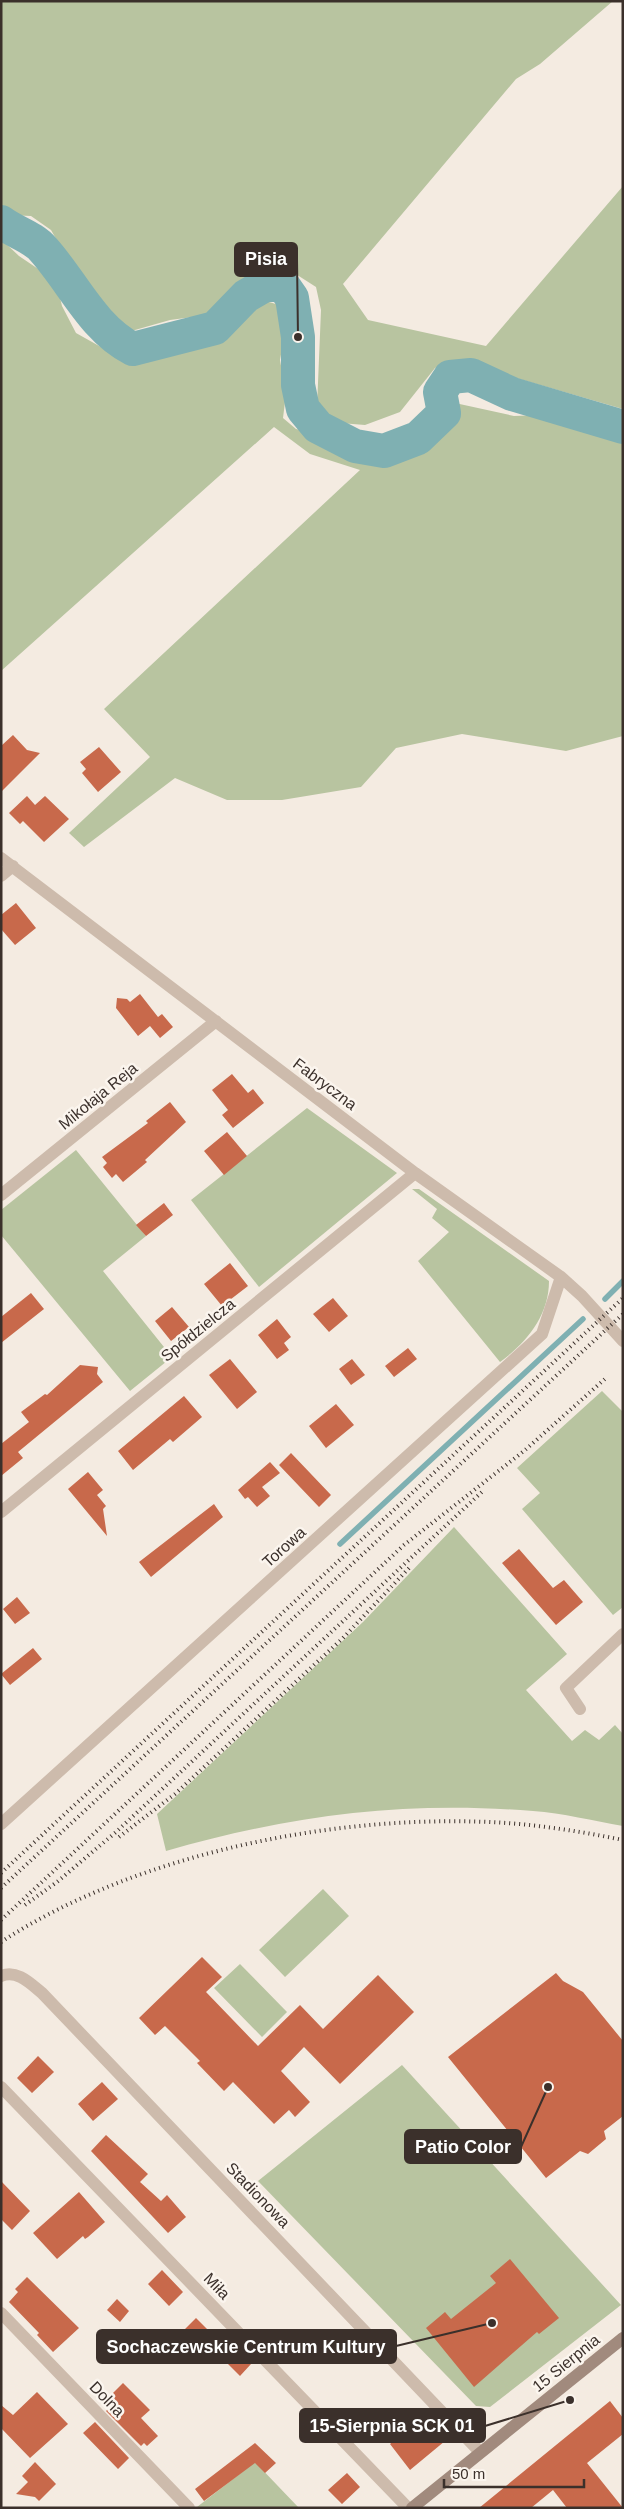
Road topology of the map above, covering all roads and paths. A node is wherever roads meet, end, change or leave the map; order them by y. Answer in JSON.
{"nodes":[{"id":1,"x":1,"y":858,"type":"edge"},
{"id":2,"x":13,"y":866,"type":"junction"},
{"id":3,"x":1,"y":876,"type":"edge"},
{"id":4,"x":216,"y":1021,"type":"junction"},
{"id":5,"x":415,"y":1173,"type":"junction"},
{"id":6,"x":1,"y":1195,"type":"edge"},
{"id":7,"x":561,"y":1277,"type":"junction"},
{"id":8,"x":623,"y":1341,"type":"edge"},
{"id":9,"x":1,"y":1512,"type":"edge"},
{"id":10,"x":623,"y":1634,"type":"edge"},
{"id":11,"x":580,"y":1709,"type":"dead end"},
{"id":12,"x":1,"y":1824,"type":"edge"},
{"id":13,"x":3,"y":1975,"type":"edge"},
{"id":14,"x":1,"y":2087,"type":"edge"},
{"id":15,"x":1,"y":2313,"type":"edge"},
{"id":16,"x":623,"y":2338,"type":"edge"},
{"id":17,"x":480,"y":2452,"type":"junction"},
{"id":18,"x":189,"y":2508,"type":"edge"},
{"id":19,"x":410,"y":2508,"type":"edge"}],
"edges":[{"from":1,"to":2,"type":"street","name":"Fabryczna"},
{"from":2,"to":3,"type":"street"},
{"from":2,"to":4,"type":"street","name":"Fabryczna"},
{"from":4,"to":5,"type":"street","name":"Fabryczna"},
{"from":4,"to":6,"type":"street","name":"Mikołaja Reja"},
{"from":5,"to":7,"type":"street","name":"Fabryczna"},
{"from":5,"to":9,"type":"street","name":"Spółdzielcza"},
{"from":7,"to":8,"type":"street","name":"Fabryczna"},
{"from":7,"to":12,"type":"street","name":"Torowa"},
{"from":10,"to":11,"type":"street"},
{"from":13,"to":17,"type":"street","name":"Stadionowa"},
{"from":14,"to":19,"type":"street","name":"Miła"},
{"from":15,"to":18,"type":"street","name":"Dolna"},
{"from":16,"to":17,"type":"main road","name":"15 Sierpnia"},
{"from":17,"to":19,"type":"main road","name":"15 Sierpnia"}]}
